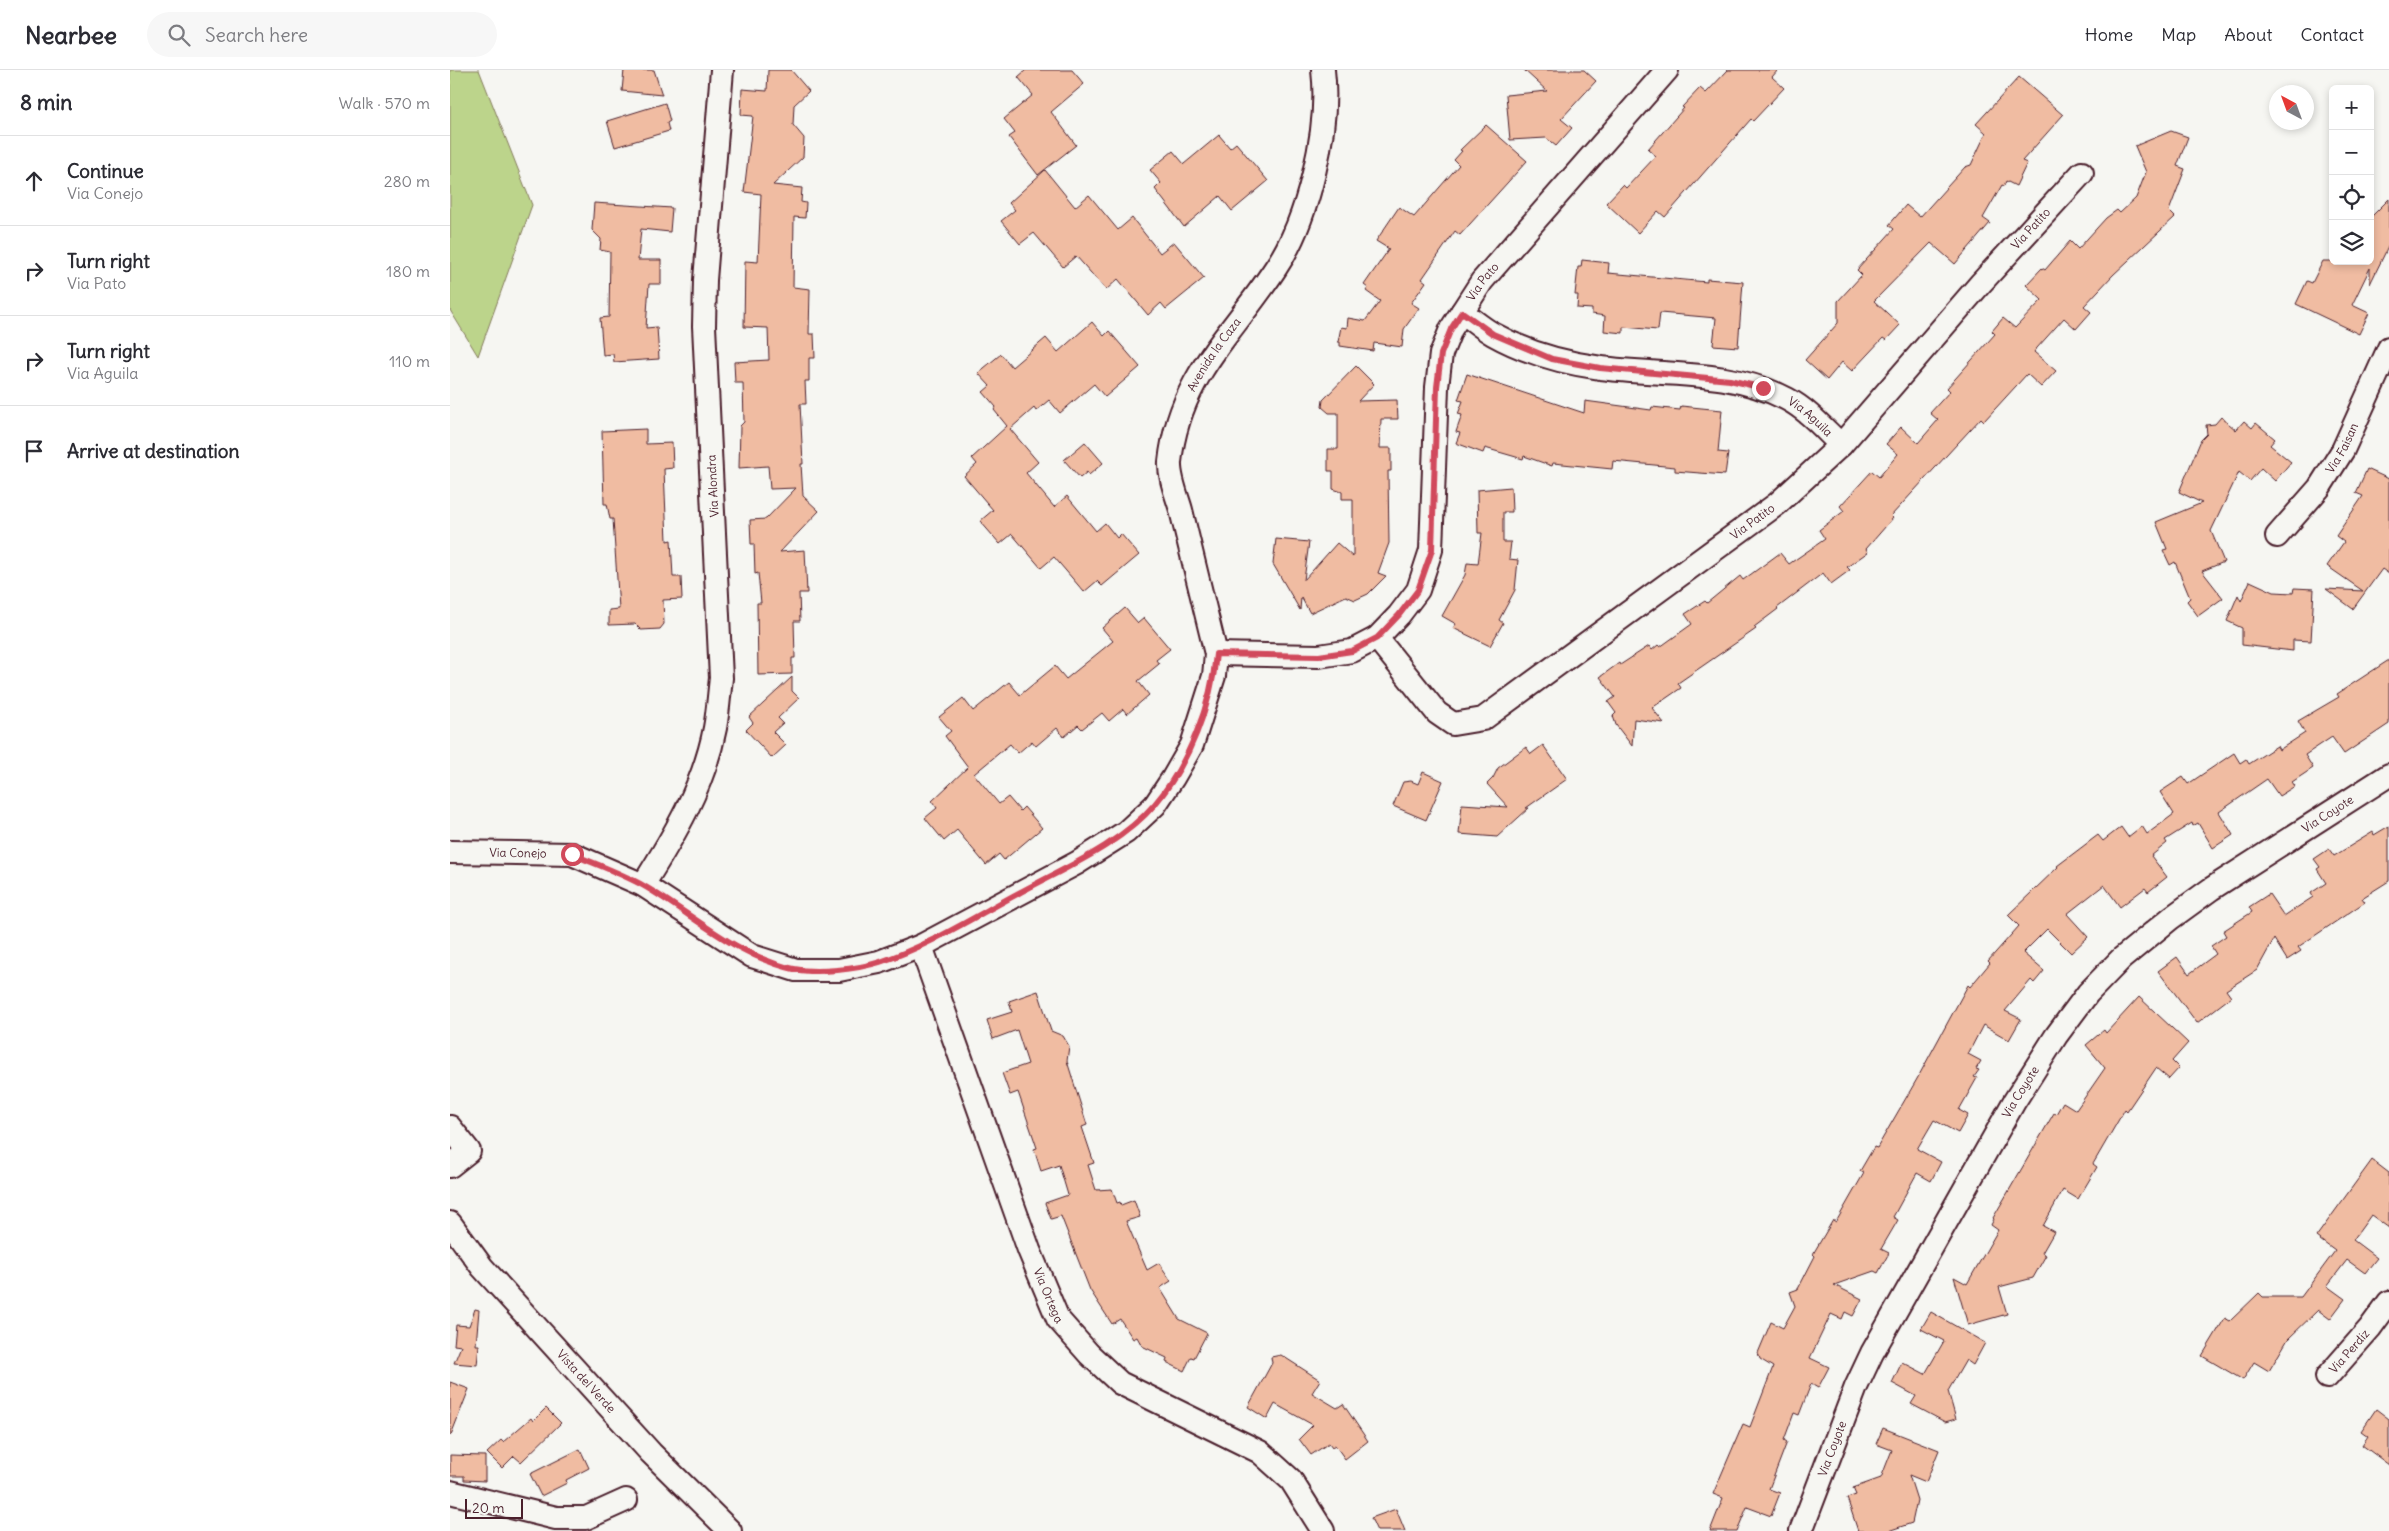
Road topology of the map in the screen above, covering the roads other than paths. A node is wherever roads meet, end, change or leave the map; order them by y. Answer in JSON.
{"nodes":[{"id":1,"x":722,"y":70,"type":"edge"},
{"id":2,"x":1323,"y":70,"type":"edge"},
{"id":3,"x":1667,"y":70,"type":"edge"},
{"id":4,"x":2082,"y":173,"type":"dead end"},
{"id":5,"x":1462,"y":312,"type":"junction"},
{"id":6,"x":2389,"y":348,"type":"edge"},
{"id":7,"x":1841,"y":445,"type":"junction"},
{"id":8,"x":2277,"y":536,"type":"dead end"},
{"id":9,"x":1377,"y":638,"type":"junction"},
{"id":10,"x":1216,"y":654,"type":"junction"},
{"id":11,"x":2389,"y":775,"type":"edge"},
{"id":12,"x":450,"y":852,"type":"edge"},
{"id":13,"x":643,"y":885,"type":"junction"},
{"id":14,"x":921,"y":946,"type":"junction"},
{"id":15,"x":450,"y":1127,"type":"edge"},
{"id":16,"x":450,"y":1166,"type":"edge"},
{"id":17,"x":450,"y":1223,"type":"edge"},
{"id":18,"x":2389,"y":1302,"type":"edge"},
{"id":19,"x":2327,"y":1377,"type":"dead end"},
{"id":20,"x":450,"y":1492,"type":"edge"},
{"id":21,"x":626,"y":1500,"type":"dead end"},
{"id":22,"x":730,"y":1531,"type":"edge"},
{"id":23,"x":1323,"y":1531,"type":"edge"},
{"id":24,"x":1801,"y":1531,"type":"edge"}],
"edges":[{"from":1,"to":13,"type":"street","name":"Via Alondra"},
{"from":2,"to":10,"type":"street","name":"Avenida la Caza"},
{"from":3,"to":5,"type":"street","name":"Via Pato"},
{"from":4,"to":7,"type":"street","name":"Via Patito"},
{"from":5,"to":7,"type":"street","name":"Via Aguila"},
{"from":5,"to":9,"type":"street","name":"Via Pato"},
{"from":6,"to":8,"type":"street","name":"Via Faisan"},
{"from":7,"to":9,"type":"street","name":"Via Patito"},
{"from":9,"to":10,"type":"street","name":"Via Pato"},
{"from":10,"to":14,"type":"street","name":"Via Conejo"},
{"from":11,"to":24,"type":"street","name":"Via Coyote"},
{"from":12,"to":13,"type":"street","name":"Via Conejo"},
{"from":13,"to":14,"type":"street","name":"Via Conejo"},
{"from":14,"to":23,"type":"street","name":"Via Ortega"},
{"from":15,"to":16,"type":"street"},
{"from":17,"to":22,"type":"street","name":"Vista del Verde"},
{"from":18,"to":19,"type":"street","name":"Via Perdiz"},
{"from":20,"to":21,"type":"street"}]}
